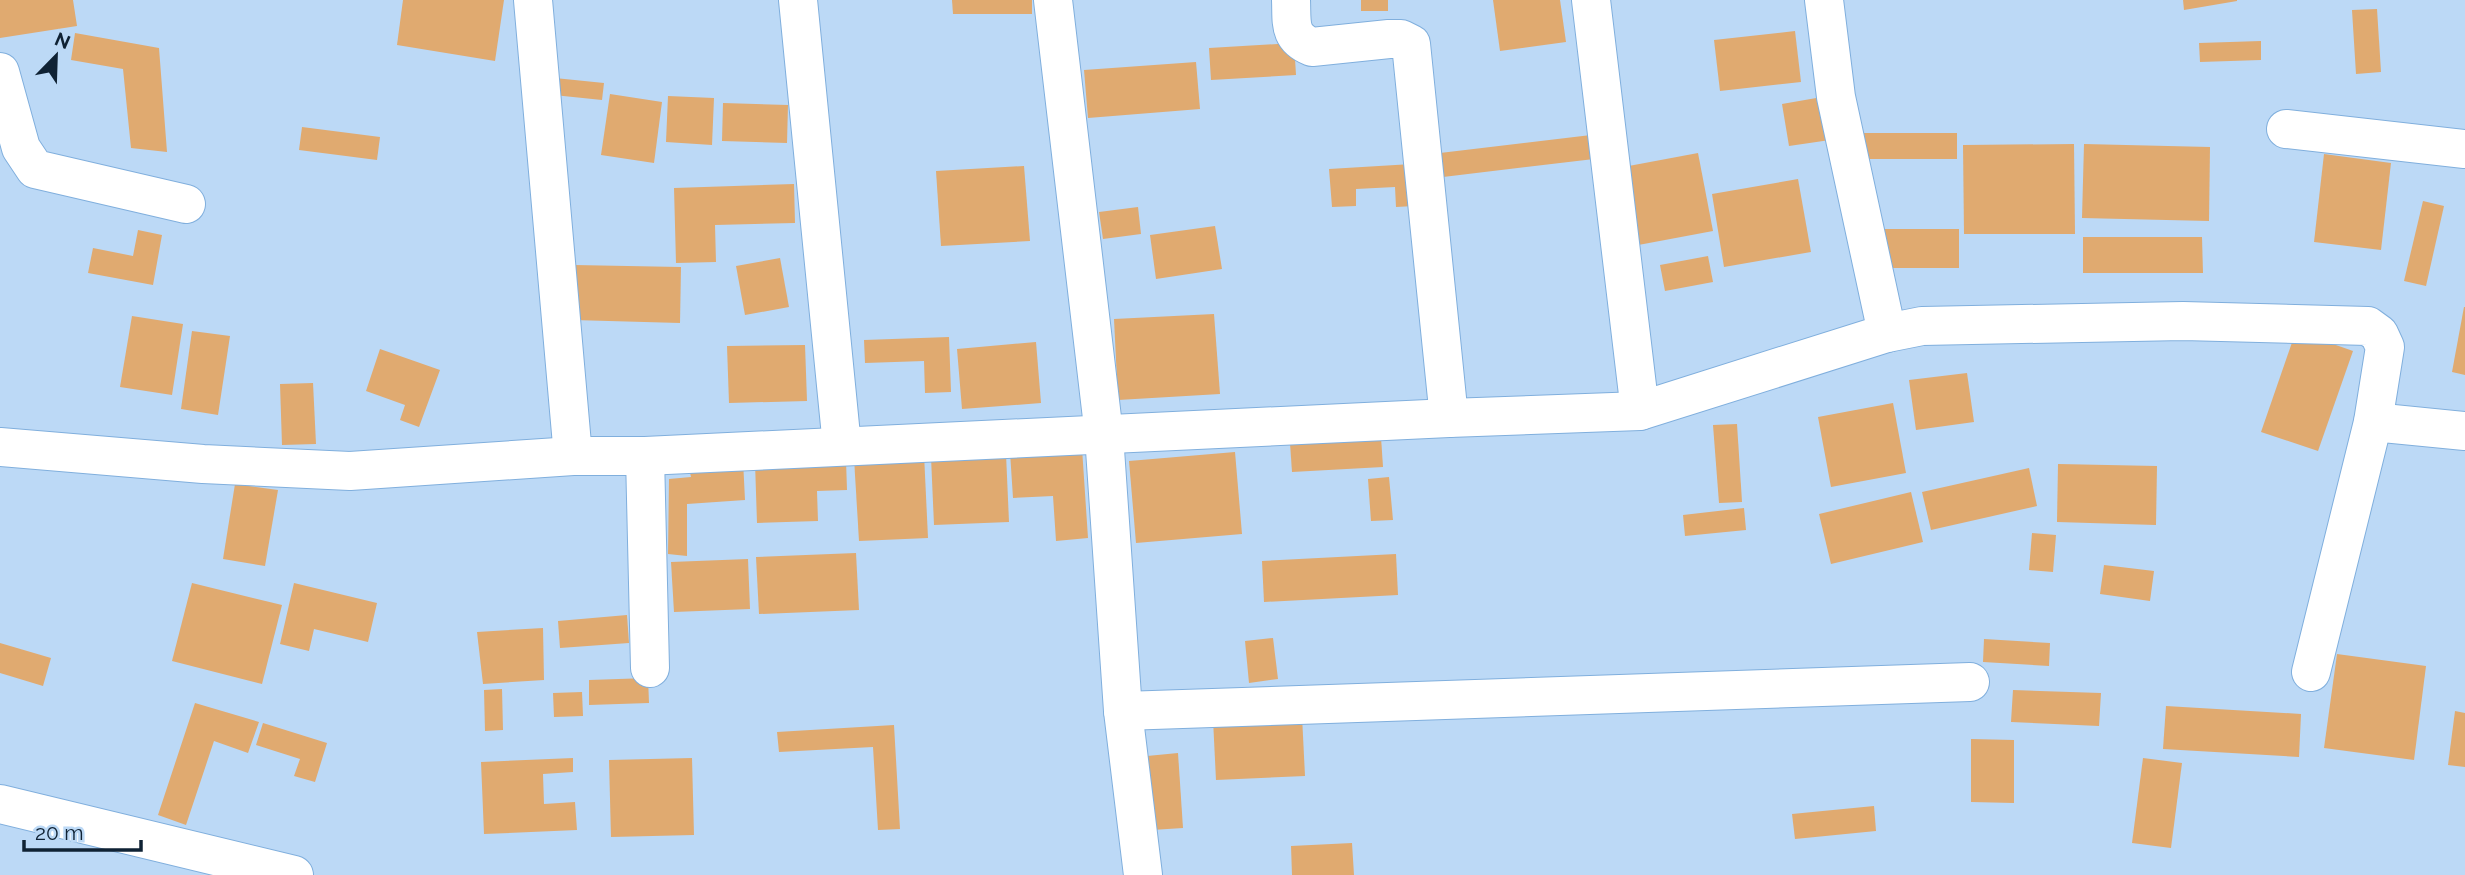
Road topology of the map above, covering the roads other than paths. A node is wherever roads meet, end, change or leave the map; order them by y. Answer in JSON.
{"nodes":[{"id":1,"x":533,"y":0,"type":"edge"},
{"id":2,"x":798,"y":0,"type":"edge"},
{"id":3,"x":1053,"y":0,"type":"edge"},
{"id":4,"x":1291,"y":0,"type":"edge"},
{"id":5,"x":1591,"y":0,"type":"edge"},
{"id":6,"x":1824,"y":0,"type":"edge"},
{"id":7,"x":0,"y":72,"type":"edge"},
{"id":8,"x":2287,"y":129,"type":"dead end"},
{"id":9,"x":2465,"y":149,"type":"edge"},
{"id":10,"x":186,"y":204,"type":"dead end"},
{"id":11,"x":1887,"y":333,"type":"junction"},
{"id":12,"x":1640,"y":411,"type":"junction"},
{"id":13,"x":1449,"y":418,"type":"junction"},
{"id":14,"x":2373,"y":422,"type":"junction"},
{"id":15,"x":2465,"y":431,"type":"edge"},
{"id":16,"x":1104,"y":435,"type":"junction"},
{"id":17,"x":842,"y":446,"type":"junction"},
{"id":18,"x":0,"y":447,"type":"edge"},
{"id":19,"x":573,"y":456,"type":"junction"},
{"id":20,"x":645,"y":456,"type":"junction"},
{"id":21,"x":650,"y":668,"type":"dead end"},
{"id":22,"x":2311,"y":672,"type":"dead end"},
{"id":23,"x":1970,"y":682,"type":"dead end"},
{"id":24,"x":1123,"y":711,"type":"junction"},
{"id":25,"x":0,"y":804,"type":"edge"},
{"id":26,"x":294,"y":875,"type":"edge"},
{"id":27,"x":1143,"y":875,"type":"edge"}],
"edges":[{"from":1,"to":19,"type":"street"},
{"from":2,"to":17,"type":"street"},
{"from":3,"to":16,"type":"street"},
{"from":4,"to":13,"type":"street"},
{"from":5,"to":12,"type":"street"},
{"from":6,"to":11,"type":"street"},
{"from":7,"to":10,"type":"street"},
{"from":8,"to":9,"type":"street"},
{"from":11,"to":12,"type":"street"},
{"from":11,"to":14,"type":"street"},
{"from":12,"to":13,"type":"street"},
{"from":13,"to":16,"type":"street"},
{"from":14,"to":15,"type":"street"},
{"from":14,"to":22,"type":"street"},
{"from":16,"to":17,"type":"street"},
{"from":16,"to":24,"type":"street"},
{"from":17,"to":20,"type":"street"},
{"from":18,"to":19,"type":"street"},
{"from":19,"to":20,"type":"street"},
{"from":20,"to":21,"type":"street"},
{"from":23,"to":24,"type":"street"},
{"from":24,"to":27,"type":"street"},
{"from":25,"to":26,"type":"street"}]}
